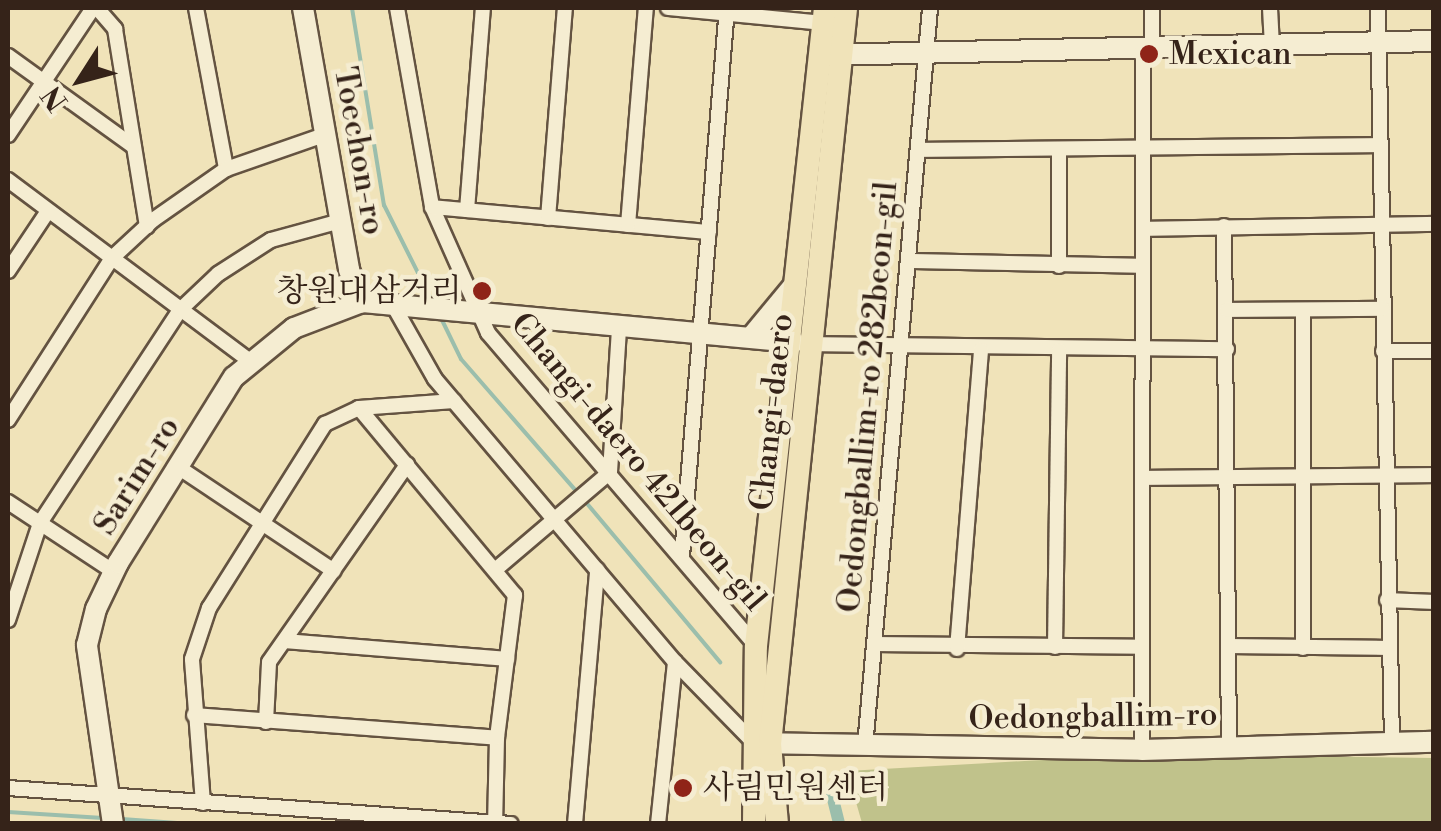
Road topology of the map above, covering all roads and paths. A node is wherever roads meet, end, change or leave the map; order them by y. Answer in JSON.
{"nodes":[{"id":1,"x":95,"y":8,"type":"edge"},
{"id":2,"x":196,"y":8,"type":"edge"},
{"id":3,"x":303,"y":8,"type":"edge"},
{"id":4,"x":397,"y":8,"type":"edge"},
{"id":5,"x":483,"y":8,"type":"edge"},
{"id":6,"x":565,"y":8,"type":"edge"},
{"id":7,"x":646,"y":8,"type":"edge"},
{"id":8,"x":668,"y":8,"type":"edge"},
{"id":9,"x":846,"y":8,"type":"edge"},
{"id":10,"x":930,"y":8,"type":"edge"},
{"id":11,"x":1152,"y":8,"type":"edge"},
{"id":12,"x":1270,"y":8,"type":"edge"},
{"id":13,"x":1378,"y":8,"type":"edge"},
{"id":14,"x":727,"y":10,"type":"edge"},
{"id":15,"x":824,"y":15,"type":"edge"},
{"id":16,"x":1379,"y":42,"type":"junction"},
{"id":17,"x":1434,"y":42,"type":"edge"},
{"id":18,"x":1272,"y":44,"type":"junction"},
{"id":19,"x":1148,"y":47,"type":"junction"},
{"id":20,"x":925,"y":53,"type":"junction"},
{"id":21,"x":831,"y":55,"type":"junction"},
{"id":22,"x":8,"y":56,"type":"edge"},
{"id":23,"x":43,"y":81,"type":"junction"},
{"id":24,"x":327,"y":134,"type":"junction"},
{"id":25,"x":8,"y":135,"type":"edge"},
{"id":26,"x":1380,"y":144,"type":"junction"},
{"id":27,"x":134,"y":147,"type":"junction"},
{"id":28,"x":918,"y":150,"type":"junction"},
{"id":29,"x":1143,"y":150,"type":"junction"},
{"id":30,"x":1059,"y":152,"type":"junction"},
{"id":31,"x":226,"y":169,"type":"junction"},
{"id":32,"x":8,"y":180,"type":"edge"},
{"id":33,"x":432,"y":207,"type":"junction"},
{"id":34,"x":48,"y":210,"type":"junction"},
{"id":35,"x":468,"y":210,"type":"junction"},
{"id":36,"x":548,"y":218,"type":"junction"},
{"id":37,"x":341,"y":221,"type":"junction"},
{"id":38,"x":1434,"y":224,"type":"edge"},
{"id":39,"x":628,"y":225,"type":"junction"},
{"id":40,"x":1382,"y":225,"type":"junction"},
{"id":41,"x":147,"y":226,"type":"junction"},
{"id":42,"x":1224,"y":226,"type":"junction"},
{"id":43,"x":1144,"y":229,"type":"junction"},
{"id":44,"x":709,"y":232,"type":"junction"},
{"id":45,"x":112,"y":258,"type":"junction"},
{"id":46,"x":908,"y":262,"type":"junction"},
{"id":47,"x":1059,"y":266,"type":"junction"},
{"id":48,"x":1143,"y":266,"type":"junction"},
{"id":49,"x":8,"y":271,"type":"edge"},
{"id":50,"x":800,"y":277,"type":"junction"},
{"id":51,"x":362,"y":302,"type":"junction"},
{"id":52,"x":398,"y":304,"type":"junction"},
{"id":53,"x":1383,"y":309,"type":"junction"},
{"id":54,"x":180,"y":310,"type":"junction"},
{"id":55,"x":1228,"y":310,"type":"junction"},
{"id":56,"x":1303,"y":311,"type":"junction"},
{"id":57,"x":480,"y":312,"type":"junction"},
{"id":58,"x":619,"y":327,"type":"junction"},
{"id":59,"x":700,"y":335,"type":"junction"},
{"id":60,"x":752,"y":336,"type":"junction"},
{"id":61,"x":803,"y":344,"type":"junction"},
{"id":62,"x":1140,"y":349,"type":"junction"},
{"id":63,"x":1227,"y":349,"type":"junction"},
{"id":64,"x":900,"y":350,"type":"junction"},
{"id":65,"x":981,"y":350,"type":"junction"},
{"id":66,"x":1059,"y":350,"type":"junction"},
{"id":67,"x":1383,"y":351,"type":"junction"},
{"id":68,"x":1434,"y":351,"type":"edge"},
{"id":69,"x":250,"y":362,"type":"junction"},
{"id":70,"x":788,"y":385,"type":"junction"},
{"id":71,"x":454,"y":401,"type":"junction"},
{"id":72,"x":359,"y":408,"type":"junction"},
{"id":73,"x":8,"y":420,"type":"edge"},
{"id":74,"x":406,"y":465,"type":"junction"},
{"id":75,"x":178,"y":467,"type":"junction"},
{"id":76,"x":610,"y":472,"type":"junction"},
{"id":77,"x":1228,"y":474,"type":"junction"},
{"id":78,"x":1303,"y":476,"type":"junction"},
{"id":79,"x":1385,"y":476,"type":"junction"},
{"id":80,"x":1434,"y":476,"type":"edge"},
{"id":81,"x":1143,"y":478,"type":"junction"},
{"id":82,"x":8,"y":502,"type":"edge"},
{"id":83,"x":556,"y":519,"type":"junction"},
{"id":84,"x":262,"y":523,"type":"junction"},
{"id":85,"x":40,"y":524,"type":"junction"},
{"id":86,"x":682,"y":556,"type":"junction"},
{"id":87,"x":494,"y":570,"type":"junction"},
{"id":88,"x":596,"y":570,"type":"junction"},
{"id":89,"x":334,"y":571,"type":"junction"},
{"id":90,"x":114,"y":572,"type":"junction"},
{"id":91,"x":1387,"y":600,"type":"junction"},
{"id":92,"x":1434,"y":602,"type":"edge"},
{"id":93,"x":8,"y":620,"type":"edge"},
{"id":94,"x":285,"y":641,"type":"junction"},
{"id":95,"x":874,"y":644,"type":"junction"},
{"id":96,"x":1142,"y":646,"type":"junction"},
{"id":97,"x":1228,"y":646,"type":"junction"},
{"id":98,"x":1055,"y":648,"type":"junction"},
{"id":99,"x":1304,"y":648,"type":"junction"},
{"id":100,"x":1388,"y":648,"type":"junction"},
{"id":101,"x":957,"y":649,"type":"junction"},
{"id":102,"x":755,"y":657,"type":"junction"},
{"id":103,"x":507,"y":659,"type":"junction"},
{"id":104,"x":675,"y":662,"type":"junction"},
{"id":105,"x":194,"y":716,"type":"junction"},
{"id":106,"x":266,"y":722,"type":"junction"},
{"id":107,"x":497,"y":738,"type":"junction"},
{"id":108,"x":765,"y":738,"type":"junction"},
{"id":109,"x":1392,"y":742,"type":"junction"},
{"id":110,"x":1434,"y":742,"type":"edge"},
{"id":111,"x":1229,"y":745,"type":"junction"},
{"id":112,"x":866,"y":747,"type":"junction"},
{"id":113,"x":1142,"y":750,"type":"junction"},
{"id":114,"x":8,"y":788,"type":"edge"},
{"id":115,"x":108,"y":797,"type":"junction"},
{"id":116,"x":204,"y":803,"type":"junction"},
{"id":117,"x":495,"y":823,"type":"edge"},
{"id":118,"x":113,"y":824,"type":"edge"},
{"id":119,"x":511,"y":824,"type":"edge"},
{"id":120,"x":576,"y":824,"type":"edge"},
{"id":121,"x":658,"y":824,"type":"edge"},
{"id":122,"x":754,"y":824,"type":"edge"},
{"id":123,"x":776,"y":824,"type":"edge"}],
"edges":[{"from":1,"to":23,"type":"street"},
{"from":1,"to":27,"type":"street"},
{"from":2,"to":31,"type":"street"},
{"from":3,"to":24,"type":"street","name":"Toechon-ro"},
{"from":4,"to":33,"type":"street","name":"Changi-daero 421beon-gil"},
{"from":5,"to":35,"type":"street"},
{"from":6,"to":36,"type":"street"},
{"from":7,"to":39,"type":"street"},
{"from":8,"to":14,"type":"street"},
{"from":9,"to":21,"type":"main road","name":"Changi-daero"},
{"from":10,"to":20,"type":"street","name":"Oedongballim-ro 282beon-gil"},
{"from":11,"to":19,"type":"street"},
{"from":12,"to":18,"type":"street"},
{"from":13,"to":16,"type":"street"},
{"from":14,"to":15,"type":"street"},
{"from":14,"to":44,"type":"street"},
{"from":15,"to":21,"type":"main road","name":"Changi-daero"},
{"from":16,"to":17,"type":"street"},
{"from":16,"to":18,"type":"street"},
{"from":16,"to":26,"type":"street"},
{"from":18,"to":19,"type":"street"},
{"from":19,"to":20,"type":"street"},
{"from":19,"to":29,"type":"street"},
{"from":20,"to":21,"type":"street"},
{"from":20,"to":28,"type":"street","name":"Oedongballim-ro 282beon-gil"},
{"from":21,"to":50,"type":"main road","name":"Changi-daero"},
{"from":21,"to":61,"type":"main road","name":"Changi-daero"},
{"from":22,"to":23,"type":"street"},
{"from":23,"to":25,"type":"street"},
{"from":23,"to":27,"type":"street"},
{"from":24,"to":31,"type":"street"},
{"from":24,"to":37,"type":"street","name":"Toechon-ro"},
{"from":26,"to":29,"type":"street"},
{"from":26,"to":40,"type":"street"},
{"from":27,"to":41,"type":"street"},
{"from":28,"to":30,"type":"street"},
{"from":28,"to":46,"type":"street","name":"Oedongballim-ro 282beon-gil"},
{"from":29,"to":30,"type":"street"},
{"from":29,"to":43,"type":"street"},
{"from":30,"to":47,"type":"street"},
{"from":31,"to":41,"type":"street"},
{"from":32,"to":34,"type":"street"},
{"from":33,"to":35,"type":"street"},
{"from":33,"to":57,"type":"street","name":"Changi-daero 421beon-gil"},
{"from":34,"to":45,"type":"street"},
{"from":34,"to":49,"type":"street"},
{"from":35,"to":36,"type":"street"},
{"from":36,"to":39,"type":"street"},
{"from":37,"to":51,"type":"street","name":"Toechon-ro"},
{"from":37,"to":54,"type":"street"},
{"from":38,"to":40,"type":"street"},
{"from":39,"to":44,"type":"street"},
{"from":40,"to":42,"type":"street"},
{"from":40,"to":53,"type":"street"},
{"from":41,"to":45,"type":"street"},
{"from":42,"to":43,"type":"street"},
{"from":42,"to":55,"type":"street"},
{"from":43,"to":48,"type":"street"},
{"from":44,"to":59,"type":"street"},
{"from":45,"to":54,"type":"street"},
{"from":45,"to":73,"type":"street"},
{"from":46,"to":47,"type":"street"},
{"from":46,"to":64,"type":"street","name":"Oedongballim-ro 282beon-gil"},
{"from":47,"to":48,"type":"street"},
{"from":48,"to":62,"type":"street"},
{"from":50,"to":60,"type":"street"},
{"from":50,"to":61,"type":"main road","name":"Changi-daero"},
{"from":51,"to":52,"type":"street","name":"Sarim-ro"},
{"from":51,"to":69,"type":"street","name":"Sarim-ro"},
{"from":52,"to":57,"type":"street","name":"Sarim-ro"},
{"from":52,"to":71,"type":"street"},
{"from":53,"to":56,"type":"street"},
{"from":53,"to":67,"type":"street"},
{"from":54,"to":69,"type":"street"},
{"from":54,"to":85,"type":"street"},
{"from":55,"to":56,"type":"street"},
{"from":55,"to":63,"type":"street"},
{"from":56,"to":78,"type":"street"},
{"from":57,"to":58,"type":"street"},
{"from":57,"to":76,"type":"street","name":"Changi-daero 421beon-gil"},
{"from":58,"to":59,"type":"street"},
{"from":58,"to":76,"type":"street"},
{"from":59,"to":60,"type":"street"},
{"from":59,"to":86,"type":"street"},
{"from":60,"to":61,"type":"street"},
{"from":60,"to":70,"type":"street"},
{"from":61,"to":64,"type":"street"},
{"from":61,"to":70,"type":"main road","name":"Changi-daero"},
{"from":61,"to":108,"type":"main road","name":"Changi-daero"},
{"from":62,"to":63,"type":"street"},
{"from":62,"to":66,"type":"street"},
{"from":62,"to":81,"type":"street"},
{"from":63,"to":77,"type":"street"},
{"from":64,"to":65,"type":"street"},
{"from":64,"to":95,"type":"street","name":"Oedongballim-ro 282beon-gil"},
{"from":65,"to":66,"type":"street"},
{"from":65,"to":101,"type":"street"},
{"from":66,"to":98,"type":"street"},
{"from":67,"to":68,"type":"street"},
{"from":67,"to":79,"type":"street"},
{"from":69,"to":75,"type":"street","name":"Sarim-ro"},
{"from":70,"to":102,"type":"main road","name":"Changi-daero"},
{"from":71,"to":72,"type":"street"},
{"from":71,"to":83,"type":"street"},
{"from":72,"to":74,"type":"street"},
{"from":72,"to":84,"type":"street"},
{"from":74,"to":87,"type":"street"},
{"from":74,"to":89,"type":"street"},
{"from":75,"to":84,"type":"street"},
{"from":75,"to":90,"type":"street","name":"Sarim-ro"},
{"from":76,"to":83,"type":"street"},
{"from":76,"to":86,"type":"street","name":"Changi-daero 421beon-gil"},
{"from":77,"to":78,"type":"street"},
{"from":77,"to":81,"type":"street"},
{"from":77,"to":97,"type":"street"},
{"from":78,"to":79,"type":"street"},
{"from":78,"to":99,"type":"street"},
{"from":79,"to":80,"type":"street"},
{"from":79,"to":91,"type":"street"},
{"from":81,"to":96,"type":"street"},
{"from":82,"to":85,"type":"street"},
{"from":83,"to":87,"type":"street"},
{"from":83,"to":88,"type":"street"},
{"from":84,"to":89,"type":"street"},
{"from":84,"to":105,"type":"street"},
{"from":85,"to":90,"type":"street"},
{"from":85,"to":93,"type":"street"},
{"from":86,"to":102,"type":"street","name":"Changi-daero 421beon-gil"},
{"from":87,"to":103,"type":"street"},
{"from":88,"to":104,"type":"street"},
{"from":88,"to":120,"type":"street"},
{"from":89,"to":94,"type":"street"},
{"from":90,"to":115,"type":"street","name":"Sarim-ro"},
{"from":91,"to":92,"type":"street"},
{"from":91,"to":100,"type":"street"},
{"from":94,"to":103,"type":"street"},
{"from":94,"to":106,"type":"street"},
{"from":95,"to":101,"type":"street"},
{"from":95,"to":112,"type":"street","name":"Oedongballim-ro 282beon-gil"},
{"from":96,"to":98,"type":"street"},
{"from":96,"to":113,"type":"street"},
{"from":97,"to":99,"type":"street"},
{"from":97,"to":111,"type":"street"},
{"from":98,"to":101,"type":"street"},
{"from":99,"to":100,"type":"street"},
{"from":100,"to":109,"type":"street"},
{"from":102,"to":108,"type":"main road","name":"Changi-daero"},
{"from":103,"to":107,"type":"street"},
{"from":104,"to":108,"type":"street"},
{"from":104,"to":121,"type":"street"},
{"from":105,"to":106,"type":"street"},
{"from":105,"to":116,"type":"street"},
{"from":106,"to":107,"type":"street"},
{"from":107,"to":117,"type":"street"},
{"from":108,"to":112,"type":"street","name":"Oedongballim-ro"},
{"from":108,"to":122,"type":"main road","name":"Changi-daero"},
{"from":108,"to":123,"type":"main road","name":"Changi-daero"},
{"from":109,"to":110,"type":"street","name":"Oedongballim-ro"},
{"from":109,"to":111,"type":"street","name":"Oedongballim-ro"},
{"from":111,"to":113,"type":"street","name":"Oedongballim-ro"},
{"from":112,"to":113,"type":"street","name":"Oedongballim-ro"},
{"from":114,"to":115,"type":"street"},
{"from":115,"to":116,"type":"street"},
{"from":115,"to":118,"type":"street","name":"Sarim-ro"},
{"from":116,"to":117,"type":"street"},
{"from":117,"to":119,"type":"street"}]}
